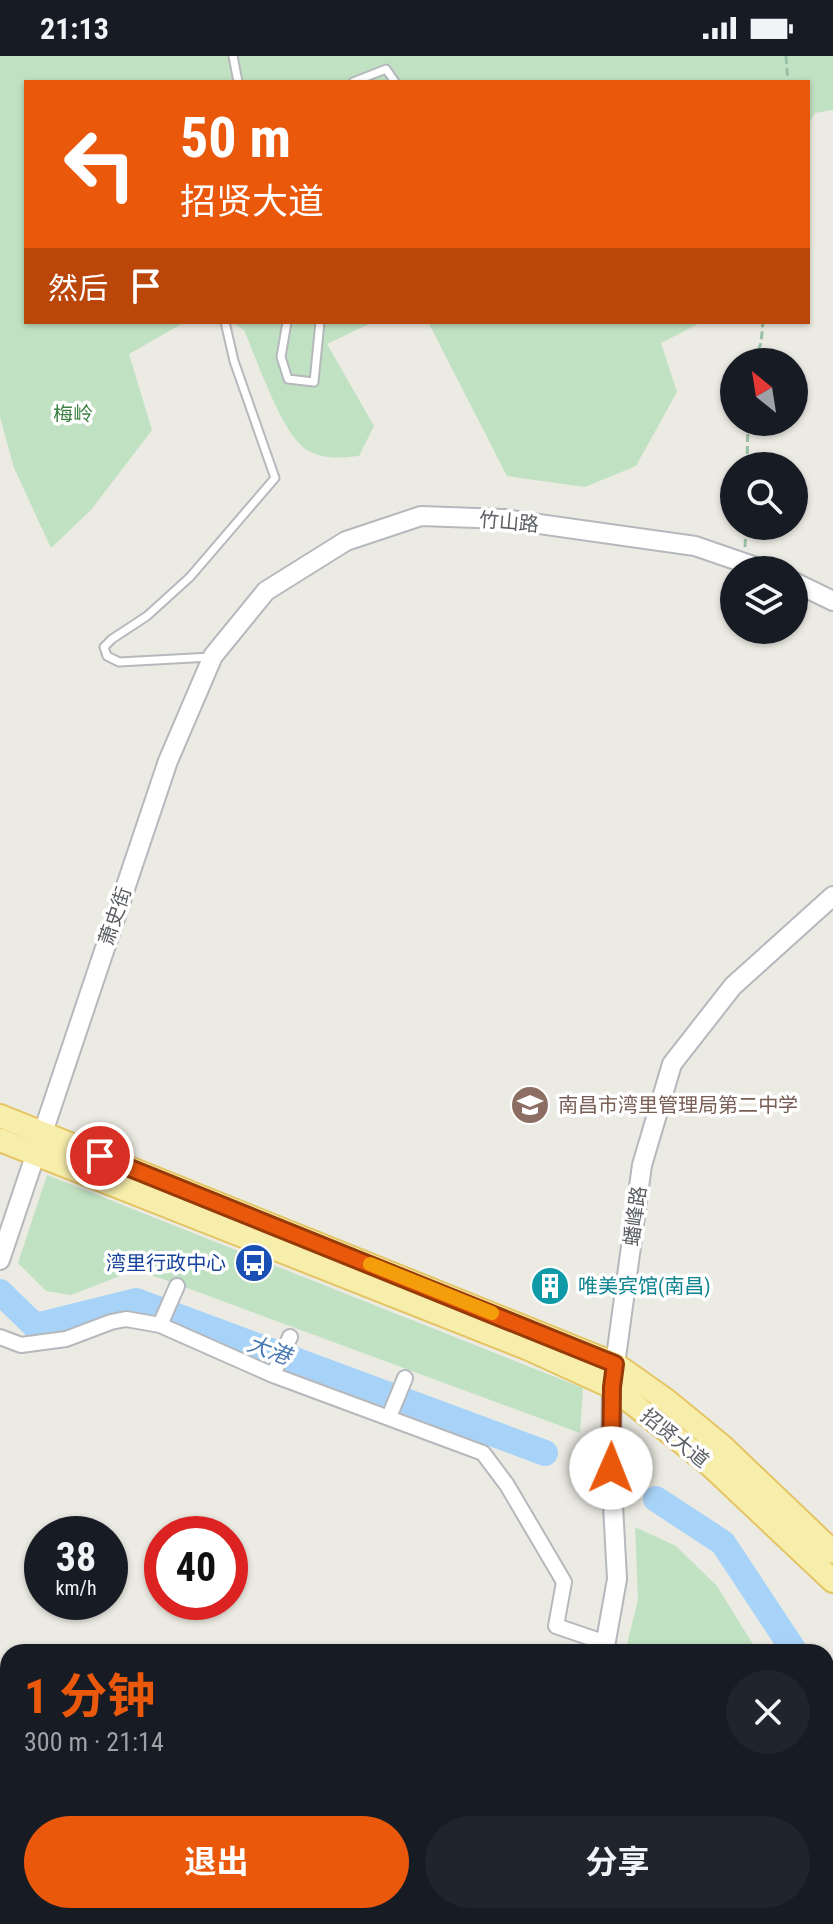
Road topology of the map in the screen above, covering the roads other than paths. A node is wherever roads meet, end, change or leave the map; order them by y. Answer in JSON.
{"nodes":[{"id":1,"x":233,"y":56,"type":"edge"},
{"id":2,"x":238,"y":80,"type":"edge"},
{"id":3,"x":358,"y":80,"type":"edge"},
{"id":4,"x":394,"y":80,"type":"edge"},
{"id":5,"x":225,"y":324,"type":"edge"},
{"id":6,"x":287,"y":324,"type":"edge"},
{"id":7,"x":320,"y":324,"type":"edge"},
{"id":8,"x":724,"y":556,"type":"edge"},
{"id":9,"x":808,"y":589,"type":"edge"},
{"id":10,"x":266,"y":591,"type":"joint"},
{"id":11,"x":833,"y":601,"type":"edge"},
{"id":12,"x":213,"y":656,"type":"junction"},
{"id":13,"x":833,"y":896,"type":"edge"},
{"id":14,"x":0,"y":1116,"type":"edge"},
{"id":15,"x":42,"y":1133,"type":"junction"},
{"id":16,"x":0,"y":1140,"type":"edge"},
{"id":17,"x":35,"y":1155,"type":"junction"},
{"id":18,"x":0,"y":1260,"type":"edge"},
{"id":19,"x":177,"y":1286,"type":"dead end"},
{"id":20,"x":160,"y":1325,"type":"junction"},
{"id":21,"x":0,"y":1337,"type":"edge"},
{"id":22,"x":290,"y":1337,"type":"dead end"},
{"id":23,"x":615,"y":1364,"type":"junction"},
{"id":24,"x":273,"y":1375,"type":"junction"},
{"id":25,"x":405,"y":1378,"type":"dead end"},
{"id":26,"x":612,"y":1387,"type":"junction"},
{"id":27,"x":389,"y":1417,"type":"junction"},
{"id":28,"x":833,"y":1552,"type":"edge"},
{"id":29,"x":833,"y":1581,"type":"edge"},
{"id":30,"x":598,"y":1644,"type":"edge"},
{"id":31,"x":606,"y":1644,"type":"edge"}],
"edges":[{"from":1,"to":2,"type":"lane"},
{"from":3,"to":4,"type":"lane"},
{"from":5,"to":12,"type":"lane"},
{"from":6,"to":7,"type":"lane"},
{"from":8,"to":10,"type":"street","name":"竹山路"},
{"from":9,"to":11,"type":"street"},
{"from":10,"to":12,"type":"street","name":"萧史街"},
{"from":12,"to":15,"type":"street","name":"萧史街"},
{"from":13,"to":23,"type":"street","name":"蟠峰路"},
{"from":14,"to":15,"type":"main road","name":"招贤大道"},
{"from":15,"to":17,"type":"street","name":"萧史街"},
{"from":15,"to":23,"type":"main road","name":"招贤大道"},
{"from":16,"to":17,"type":"main road","name":"招贤大道"},
{"from":17,"to":18,"type":"street","name":"萧史街"},
{"from":17,"to":26,"type":"main road","name":"招贤大道"},
{"from":19,"to":20,"type":"street"},
{"from":20,"to":21,"type":"street"},
{"from":20,"to":24,"type":"street"},
{"from":22,"to":24,"type":"street"},
{"from":23,"to":26,"type":"street","name":"蟠峰路"},
{"from":23,"to":28,"type":"main road","name":"招贤大道"},
{"from":24,"to":27,"type":"street"},
{"from":25,"to":27,"type":"street"},
{"from":26,"to":29,"type":"main road","name":"招贤大道"},
{"from":26,"to":31,"type":"street","name":"蟠峰路"},
{"from":27,"to":30,"type":"street"}]}
